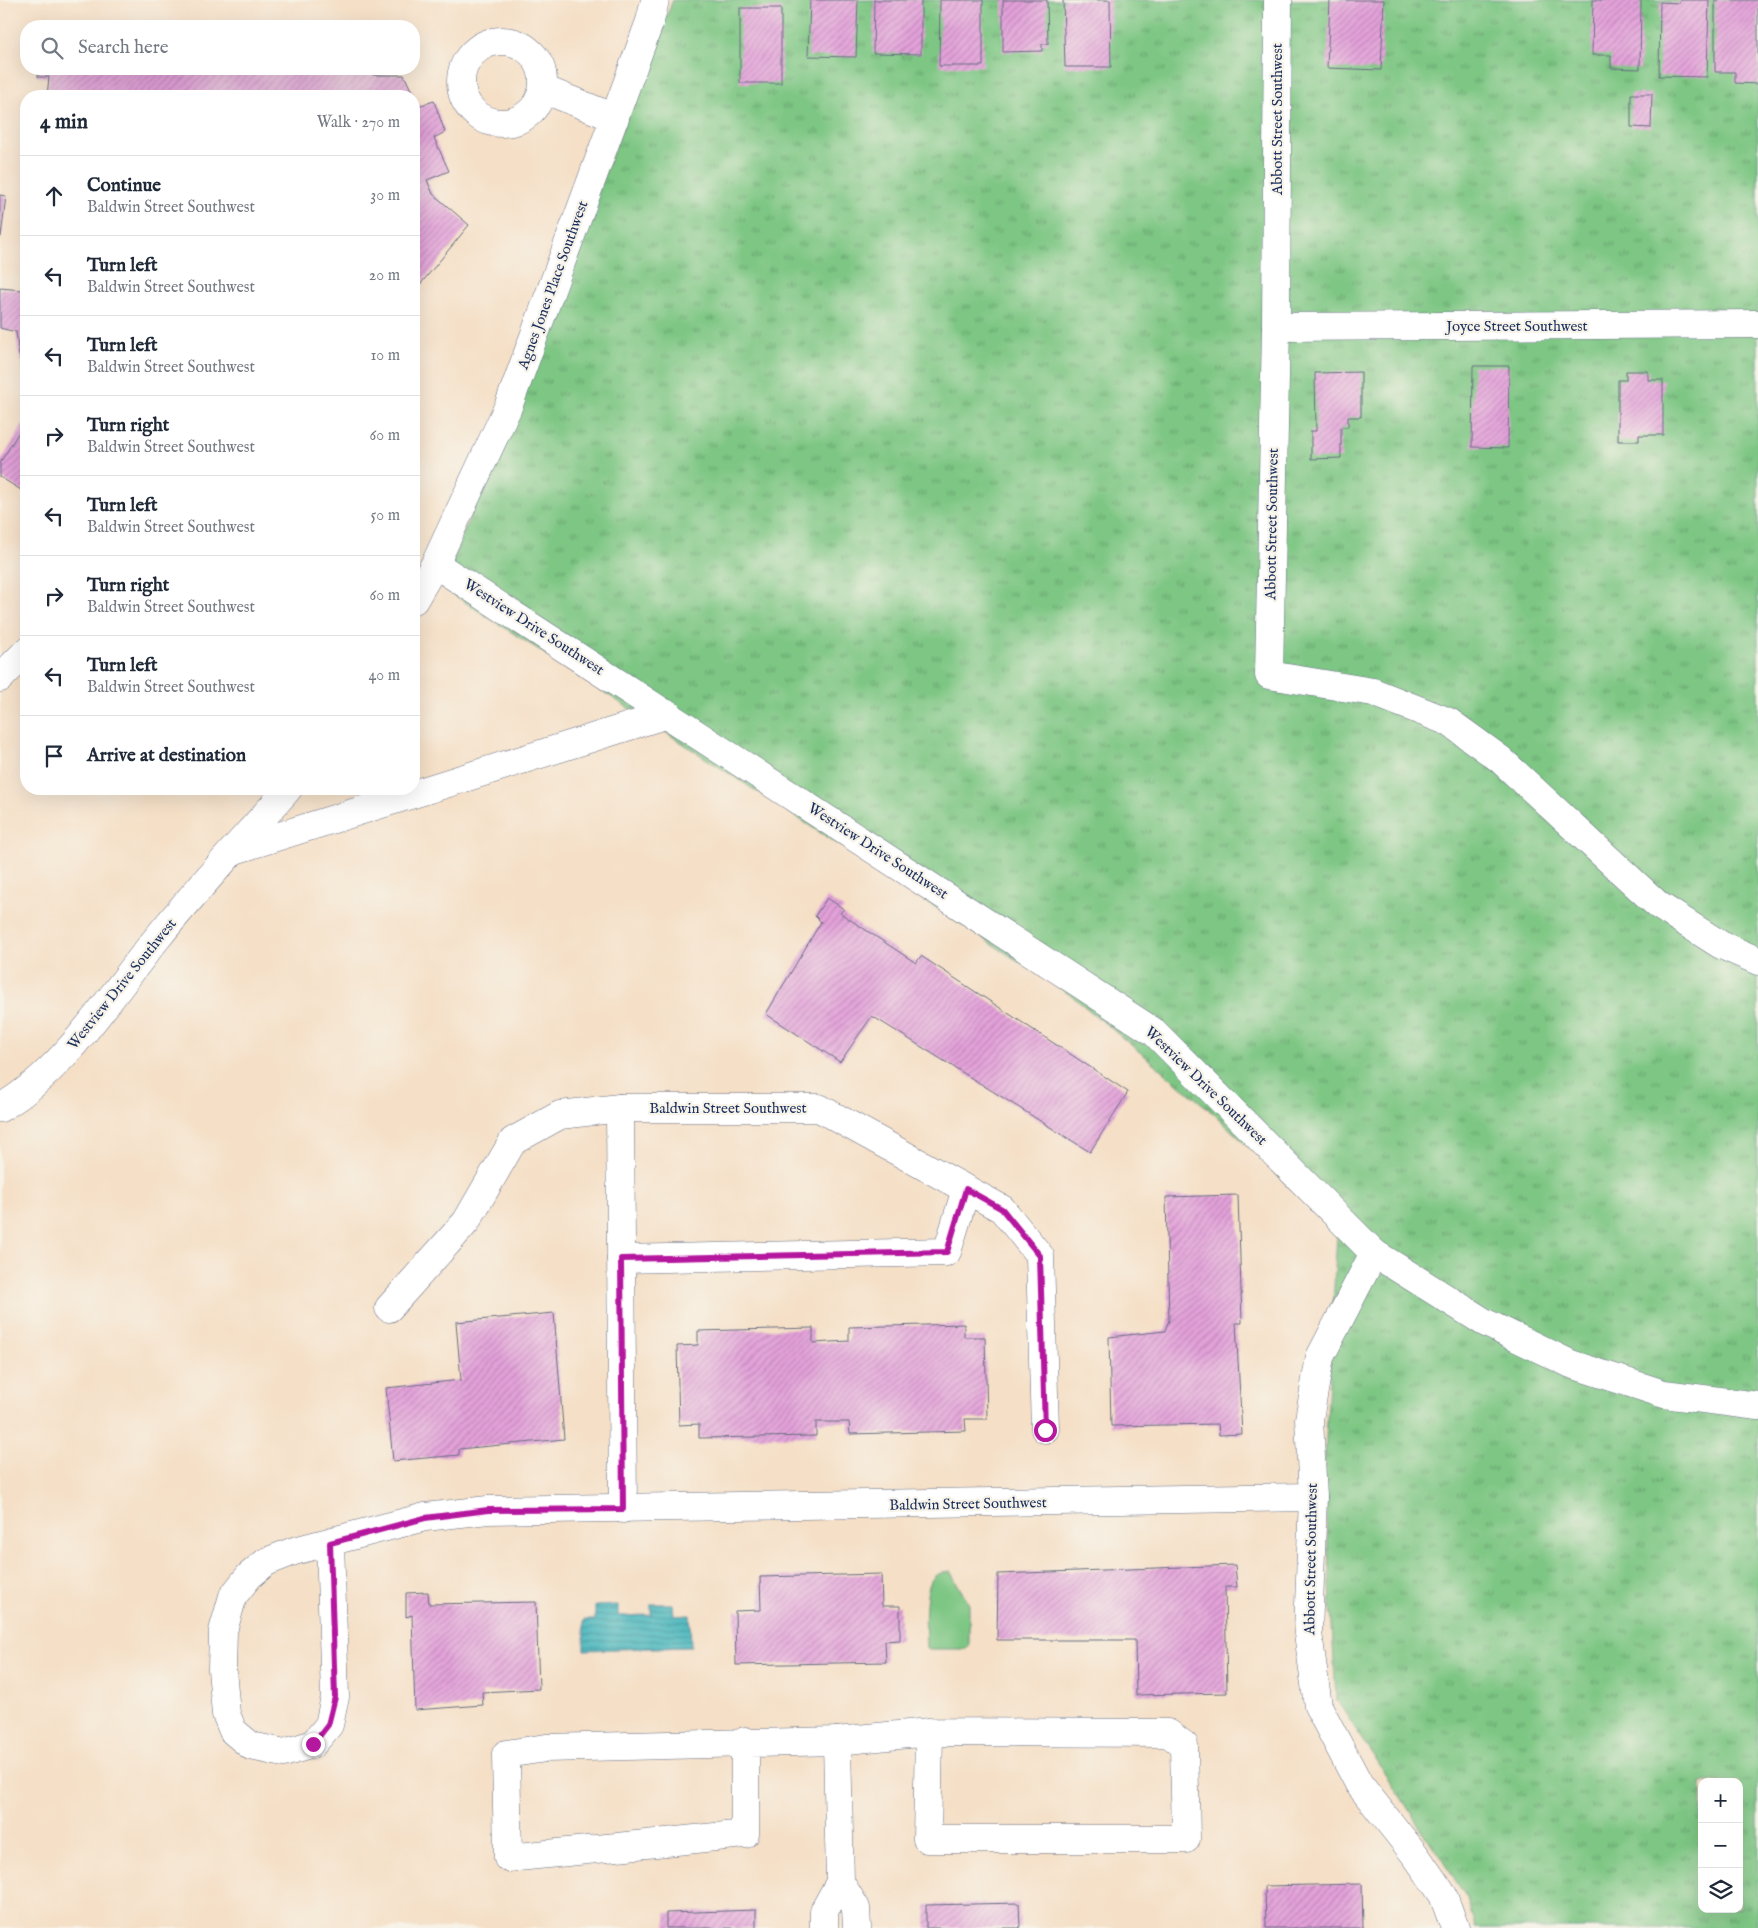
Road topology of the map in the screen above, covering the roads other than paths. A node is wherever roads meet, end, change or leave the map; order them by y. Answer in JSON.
{"nodes":[{"id":1,"x":655,"y":0,"type":"edge"},
{"id":2,"x":1278,"y":0,"type":"edge"},
{"id":3,"x":543,"y":89,"type":"dead end"},
{"id":4,"x":615,"y":118,"type":"junction"},
{"id":5,"x":1758,"y":324,"type":"edge"},
{"id":6,"x":1276,"y":327,"type":"junction"},
{"id":7,"x":435,"y":564,"type":"junction"},
{"id":8,"x":420,"y":590,"type":"edge"},
{"id":9,"x":20,"y":658,"type":"edge"},
{"id":10,"x":0,"y":678,"type":"edge"},
{"id":11,"x":668,"y":714,"type":"junction"},
{"id":12,"x":420,"y":792,"type":"edge"},
{"id":13,"x":283,"y":795,"type":"edge"},
{"id":14,"x":410,"y":795,"type":"edge"},
{"id":15,"x":235,"y":850,"type":"junction"},
{"id":16,"x":1758,"y":961,"type":"edge"},
{"id":17,"x":0,"y":1108,"type":"edge"},
{"id":18,"x":620,"y":1108,"type":"junction"},
{"id":19,"x":966,"y":1189,"type":"junction"},
{"id":20,"x":1374,"y":1253,"type":"junction"},
{"id":21,"x":621,"y":1259,"type":"junction"},
{"id":22,"x":389,"y":1308,"type":"dead end"},
{"id":23,"x":1758,"y":1406,"type":"edge"},
{"id":24,"x":1045,"y":1430,"type":"dead end"},
{"id":25,"x":1313,"y":1497,"type":"junction"},
{"id":26,"x":623,"y":1509,"type":"junction"},
{"id":27,"x":330,"y":1543,"type":"junction"},
{"id":28,"x":929,"y":1732,"type":"junction"},
{"id":29,"x":746,"y":1741,"type":"junction"},
{"id":30,"x":837,"y":1741,"type":"junction"},
{"id":31,"x":840,"y":1882,"type":"junction"},
{"id":32,"x":824,"y":1928,"type":"edge"},
{"id":33,"x":857,"y":1928,"type":"edge"},
{"id":34,"x":1455,"y":1928,"type":"edge"}],
"edges":[{"from":1,"to":4,"type":"street","name":"Agnes Jones Place Southwest"},
{"from":2,"to":6,"type":"street","name":"Abbott Street Southwest"},
{"from":3,"to":4,"type":"street"},
{"from":4,"to":7,"type":"street","name":"Agnes Jones Place Southwest"},
{"from":5,"to":6,"type":"street","name":"Joyce Street Southwest"},
{"from":6,"to":16,"type":"street","name":"Abbott Street Southwest"},
{"from":7,"to":8,"type":"street"},
{"from":7,"to":11,"type":"street","name":"Westview Drive Southwest"},
{"from":9,"to":10,"type":"street"},
{"from":11,"to":12,"type":"street"},
{"from":11,"to":20,"type":"street","name":"Westview Drive Southwest"},
{"from":13,"to":15,"type":"street","name":"Westview Drive Southwest"},
{"from":14,"to":15,"type":"street"},
{"from":15,"to":17,"type":"street","name":"Westview Drive Southwest"},
{"from":18,"to":19,"type":"street","name":"Baldwin Street Southwest"},
{"from":18,"to":21,"type":"street"},
{"from":18,"to":22,"type":"street","name":"Baldwin Street Southwest"},
{"from":19,"to":21,"type":"street"},
{"from":19,"to":24,"type":"street","name":"Baldwin Street Southwest"},
{"from":20,"to":23,"type":"street","name":"Westview Drive Southwest"},
{"from":20,"to":25,"type":"street","name":"Abbott Street Southwest"},
{"from":21,"to":26,"type":"street"},
{"from":25,"to":26,"type":"street","name":"Baldwin Street Southwest"},
{"from":25,"to":34,"type":"street","name":"Abbott Street Southwest"},
{"from":26,"to":27,"type":"street","name":"Baldwin Street Southwest"},
{"from":27,"to":27,"type":"street","name":"Baldwin Street Southwest"},
{"from":28,"to":28,"type":"street"},
{"from":28,"to":30,"type":"street"},
{"from":29,"to":29,"type":"street"},
{"from":29,"to":30,"type":"street"},
{"from":30,"to":31,"type":"street"},
{"from":31,"to":32,"type":"street"},
{"from":31,"to":33,"type":"street"}]}
